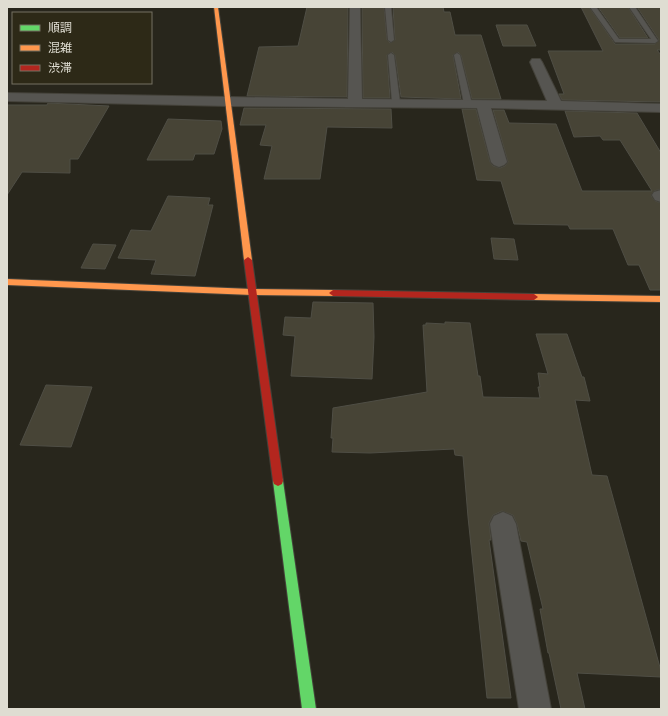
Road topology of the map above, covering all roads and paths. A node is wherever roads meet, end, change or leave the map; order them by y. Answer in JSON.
{"nodes":[{"id":1,"x":216,"y":7,"type":"edge"},
{"id":2,"x":355,"y":7,"type":"edge"},
{"id":3,"x":388,"y":7,"type":"edge"},
{"id":4,"x":593,"y":7,"type":"edge"},
{"id":5,"x":632,"y":7,"type":"edge"},
{"id":6,"x":391,"y":40,"type":"dead end"},
{"id":7,"x":391,"y":55,"type":"dead end"},
{"id":8,"x":457,"y":55,"type":"dead end"},
{"id":9,"x":536,"y":62,"type":"dead end"},
{"id":10,"x":7,"y":97,"type":"edge"},
{"id":11,"x":228,"y":102,"type":"junction"},
{"id":12,"x":355,"y":102,"type":"junction"},
{"id":13,"x":396,"y":102,"type":"junction"},
{"id":14,"x":468,"y":104,"type":"junction"},
{"id":15,"x":483,"y":104,"type":"junction"},
{"id":16,"x":556,"y":105,"type":"junction"},
{"id":17,"x":661,"y":108,"type":"edge"},
{"id":18,"x":499,"y":162,"type":"dead end"},
{"id":19,"x":7,"y":282,"type":"edge"},
{"id":20,"x":252,"y":292,"type":"junction"},
{"id":21,"x":661,"y":299,"type":"edge"},
{"id":22,"x":503,"y":524,"type":"dead end"},
{"id":23,"x":309,"y":709,"type":"edge"},
{"id":24,"x":536,"y":709,"type":"edge"}],
"edges":[{"from":1,"to":11,"type":"street"},
{"from":2,"to":12,"type":"street"},
{"from":3,"to":6,"type":"lane"},
{"from":4,"to":5,"type":"lane"},
{"from":7,"to":13,"type":"lane"},
{"from":8,"to":14,"type":"lane"},
{"from":9,"to":16,"type":"street"},
{"from":10,"to":11,"type":"street"},
{"from":11,"to":12,"type":"street"},
{"from":11,"to":20,"type":"street"},
{"from":12,"to":13,"type":"street"},
{"from":13,"to":14,"type":"street"},
{"from":14,"to":15,"type":"street"},
{"from":15,"to":16,"type":"street"},
{"from":15,"to":18,"type":"street"},
{"from":16,"to":17,"type":"street"},
{"from":19,"to":20,"type":"street"},
{"from":20,"to":21,"type":"street"},
{"from":20,"to":23,"type":"street"},
{"from":22,"to":24,"type":"street"}]}
